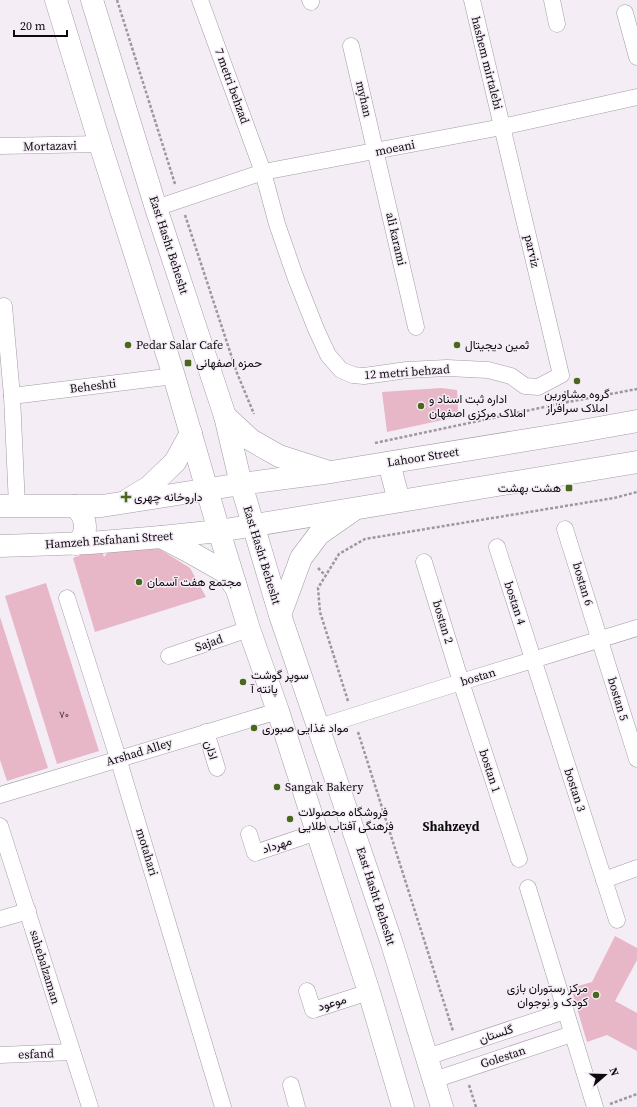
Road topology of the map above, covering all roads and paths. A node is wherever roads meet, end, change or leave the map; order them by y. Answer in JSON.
{"nodes":[{"id":1,"x":56,"y":0,"type":"edge"},
{"id":2,"x":92,"y":0,"type":"edge"},
{"id":3,"x":200,"y":0,"type":"edge"},
{"id":4,"x":472,"y":0,"type":"edge"},
{"id":5,"x":552,"y":0,"type":"edge"},
{"id":6,"x":625,"y":13,"type":"dead end"},
{"id":7,"x":557,"y":24,"type":"dead end"},
{"id":8,"x":351,"y":46,"type":"dead end"},
{"id":9,"x":637,"y":58,"type":"edge"},
{"id":10,"x":637,"y":97,"type":"edge"},
{"id":11,"x":502,"y":127,"type":"junction"},
{"id":12,"x":100,"y":144,"type":"junction"},
{"id":13,"x":0,"y":146,"type":"edge"},
{"id":14,"x":376,"y":151,"type":"junction"},
{"id":15,"x":264,"y":172,"type":"junction"},
{"id":16,"x":156,"y":208,"type":"junction"},
{"id":17,"x":4,"y":306,"type":"dead end"},
{"id":18,"x":416,"y":327,"type":"dead end"},
{"id":19,"x":561,"y":375,"type":"joint"},
{"id":20,"x":174,"y":376,"type":"junction"},
{"id":21,"x":12,"y":396,"type":"junction"},
{"id":22,"x":225,"y":416,"type":"junction"},
{"id":23,"x":637,"y":421,"type":"edge"},
{"id":24,"x":191,"y":433,"type":"junction"},
{"id":25,"x":637,"y":462,"type":"edge"},
{"id":26,"x":389,"y":463,"type":"junction"},
{"id":27,"x":331,"y":472,"type":"junction"},
{"id":28,"x":241,"y":484,"type":"junction"},
{"id":29,"x":208,"y":490,"type":"junction"},
{"id":30,"x":637,"y":492,"type":"edge"},
{"id":31,"x":399,"y":502,"type":"junction"},
{"id":32,"x":123,"y":503,"type":"junction"},
{"id":33,"x":9,"y":506,"type":"edge"},
{"id":34,"x":75,"y":506,"type":"junction"},
{"id":35,"x":355,"y":509,"type":"junction"},
{"id":36,"x":254,"y":525,"type":"junction"},
{"id":37,"x":566,"y":529,"type":"dead end"},
{"id":38,"x":219,"y":531,"type":"junction"},
{"id":39,"x":161,"y":538,"type":"junction"},
{"id":40,"x":76,"y":544,"type":"junction"},
{"id":41,"x":0,"y":546,"type":"edge"},
{"id":42,"x":497,"y":547,"type":"dead end"},
{"id":43,"x":424,"y":562,"type":"dead end"},
{"id":44,"x":235,"y":586,"type":"junction"},
{"id":45,"x":67,"y":598,"type":"dead end"},
{"id":46,"x":280,"y":615,"type":"junction"},
{"id":47,"x":637,"y":628,"type":"edge"},
{"id":48,"x":249,"y":629,"type":"junction"},
{"id":49,"x":600,"y":638,"type":"junction"},
{"id":50,"x":169,"y":656,"type":"dead end"},
{"id":51,"x":534,"y":659,"type":"junction"},
{"id":52,"x":461,"y":682,"type":"junction"},
{"id":53,"x":278,"y":711,"type":"junction"},
{"id":54,"x":353,"y":716,"type":"junction"},
{"id":55,"x":319,"y":727,"type":"junction"},
{"id":56,"x":206,"y":732,"type":"junction"},
{"id":57,"x":118,"y":758,"type":"junction"},
{"id":58,"x":637,"y":759,"type":"edge"},
{"id":59,"x":217,"y":768,"type":"dead end"},
{"id":60,"x":0,"y":795,"type":"edge"},
{"id":61,"x":0,"y":826,"type":"edge"},
{"id":62,"x":318,"y":832,"type":"junction"},
{"id":63,"x":249,"y":834,"type":"dead end"},
{"id":64,"x":519,"y":860,"type":"dead end"},
{"id":65,"x":637,"y":868,"type":"edge"},
{"id":66,"x":602,"y":874,"type":"junction"},
{"id":67,"x":528,"y":888,"type":"dead end"},
{"id":68,"x":28,"y":911,"type":"junction"},
{"id":69,"x":0,"y":919,"type":"edge"},
{"id":70,"x":617,"y":920,"type":"dead end"},
{"id":71,"x":307,"y":991,"type":"dead end"},
{"id":72,"x":369,"y":992,"type":"junction"},
{"id":73,"x":565,"y":1010,"type":"junction"},
{"id":74,"x":513,"y":1028,"type":"junction"},
{"id":75,"x":572,"y":1034,"type":"junction"},
{"id":76,"x":458,"y":1047,"type":"junction"},
{"id":77,"x":520,"y":1051,"type":"junction"},
{"id":78,"x":72,"y":1052,"type":"junction"},
{"id":79,"x":0,"y":1055,"type":"edge"},
{"id":80,"x":427,"y":1057,"type":"junction"},
{"id":81,"x":464,"y":1069,"type":"junction"},
{"id":82,"x":434,"y":1080,"type":"junction"},
{"id":83,"x":291,"y":1085,"type":"dead end"},
{"id":84,"x":637,"y":1094,"type":"edge"},
{"id":85,"x":601,"y":1106,"type":"edge"},
{"id":86,"x":90,"y":1107,"type":"edge"},
{"id":87,"x":224,"y":1107,"type":"edge"},
{"id":88,"x":297,"y":1107,"type":"edge"},
{"id":89,"x":403,"y":1107,"type":"edge"},
{"id":90,"x":442,"y":1107,"type":"edge"},
{"id":91,"x":476,"y":1107,"type":"edge"}],
"edges":[{"from":1,"to":12,"type":"main road"},
{"from":2,"to":16,"type":"main road","name":"East Hasht Behesht"},
{"from":3,"to":15,"type":"street","name":"7 metri behzad"},
{"from":4,"to":11,"type":"street","name":"hashem mirtalebi"},
{"from":5,"to":7,"type":"street"},
{"from":6,"to":9,"type":"street"},
{"from":8,"to":14,"type":"street","name":"myhan"},
{"from":10,"to":11,"type":"street","name":"moeani"},
{"from":11,"to":14,"type":"street","name":"moeani"},
{"from":11,"to":19,"type":"street","name":"parviz"},
{"from":12,"to":13,"type":"street","name":"Mortazavi"},
{"from":12,"to":20,"type":"main road"},
{"from":14,"to":15,"type":"street","name":"moeani"},
{"from":14,"to":18,"type":"street","name":"ali karami"},
{"from":15,"to":16,"type":"street","name":"moeani"},
{"from":15,"to":19,"type":"street","name":"12 metri behzad"},
{"from":16,"to":22,"type":"main road","name":"East Hasht Behesht"},
{"from":17,"to":21,"type":"street"},
{"from":20,"to":21,"type":"street","name":"Beheshti"},
{"from":20,"to":24,"type":"main road"},
{"from":21,"to":33,"type":"street"},
{"from":22,"to":27,"type":"main road"},
{"from":22,"to":28,"type":"main road","name":"East Hasht Behesht"},
{"from":23,"to":26,"type":"main road","name":"Lahoor Street"},
{"from":24,"to":29,"type":"main road"},
{"from":24,"to":32,"type":"main road"},
{"from":25,"to":31,"type":"main road"},
{"from":26,"to":27,"type":"main road","name":"Lahoor Street"},
{"from":26,"to":31,"type":"main road"},
{"from":27,"to":28,"type":"main road","name":"Lahoor Street"},
{"from":28,"to":29,"type":"main road","name":"Lahoor Street"},
{"from":28,"to":36,"type":"main road","name":"East Hasht Behesht"},
{"from":29,"to":32,"type":"main road"},
{"from":29,"to":38,"type":"main road"},
{"from":30,"to":54,"type":"path"},
{"from":31,"to":35,"type":"main road"},
{"from":32,"to":34,"type":"main road"},
{"from":33,"to":34,"type":"main road"},
{"from":34,"to":40,"type":"main road"},
{"from":35,"to":36,"type":"main road"},
{"from":35,"to":46,"type":"main road"},
{"from":36,"to":38,"type":"main road"},
{"from":36,"to":46,"type":"main road","name":"East Hasht Behesht"},
{"from":37,"to":49,"type":"street","name":"bostan 6"},
{"from":38,"to":39,"type":"main road","name":"Hamzeh Esfahani Street"},
{"from":38,"to":44,"type":"main road"},
{"from":39,"to":40,"type":"main road","name":"Hamzeh Esfahani Street"},
{"from":39,"to":44,"type":"main road"},
{"from":40,"to":41,"type":"main road","name":"Hamzeh Esfahani Street"},
{"from":42,"to":51,"type":"street","name":"bostan 4"},
{"from":43,"to":52,"type":"street","name":"bostan 2"},
{"from":44,"to":48,"type":"main road"},
{"from":45,"to":57,"type":"street","name":"motahari"},
{"from":46,"to":55,"type":"main road","name":"East Hasht Behesht"},
{"from":47,"to":49,"type":"street","name":"bostan"},
{"from":48,"to":50,"type":"street","name":"Sajad"},
{"from":48,"to":53,"type":"main road"},
{"from":49,"to":51,"type":"street","name":"bostan"},
{"from":49,"to":58,"type":"street","name":"bostan 5"},
{"from":51,"to":52,"type":"street","name":"bostan"},
{"from":51,"to":66,"type":"street","name":"bostan 3"},
{"from":52,"to":54,"type":"street","name":"bostan"},
{"from":52,"to":64,"type":"street","name":"bostan 1"},
{"from":53,"to":56,"type":"street","name":"Arshad Alley"},
{"from":53,"to":62,"type":"main road"},
{"from":54,"to":55,"type":"street","name":"bostan"},
{"from":54,"to":76,"type":"path"},
{"from":55,"to":80,"type":"main road","name":"East Hasht Behesht"},
{"from":56,"to":57,"type":"street","name":"Arshad Alley"},
{"from":56,"to":59,"type":"street","name":"اذان"},
{"from":57,"to":60,"type":"street","name":"Arshad Alley"},
{"from":57,"to":87,"type":"street","name":"motahari"},
{"from":61,"to":68,"type":"street","name":"sahebalzaman"},
{"from":62,"to":63,"type":"street","name":"مهرداد"},
{"from":62,"to":72,"type":"main road"},
{"from":65,"to":66,"type":"street"},
{"from":66,"to":70,"type":"street","name":"bostan 3"},
{"from":67,"to":73,"type":"street"},
{"from":68,"to":69,"type":"street"},
{"from":68,"to":78,"type":"street","name":"sahebalzaman"},
{"from":71,"to":72,"type":"street","name":"موعود"},
{"from":72,"to":89,"type":"main road"},
{"from":73,"to":74,"type":"street","name":"گلستان"},
{"from":73,"to":75,"type":"street"},
{"from":74,"to":76,"type":"street","name":"گلستان"},
{"from":74,"to":77,"type":"street"},
{"from":75,"to":77,"type":"street","name":"Golestan"},
{"from":75,"to":85,"type":"street"},
{"from":76,"to":80,"type":"street","name":"گلستان"},
{"from":77,"to":81,"type":"street","name":"Golestan"},
{"from":78,"to":79,"type":"street","name":"esfand"},
{"from":78,"to":86,"type":"street","name":"sahebalzaman"},
{"from":80,"to":82,"type":"main road","name":"East Hasht Behesht"},
{"from":81,"to":82,"type":"street","name":"Golestan"},
{"from":81,"to":91,"type":"path"},
{"from":82,"to":90,"type":"main road","name":"East Hasht Behesht"},
{"from":83,"to":88,"type":"street"},
{"from":84,"to":85,"type":"path"}]}
